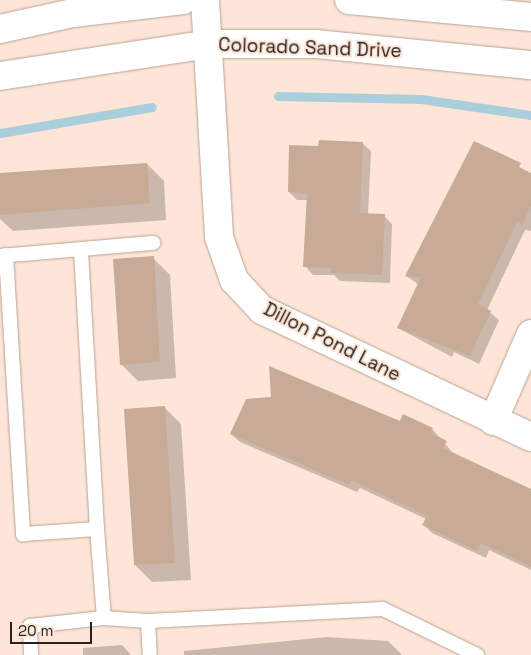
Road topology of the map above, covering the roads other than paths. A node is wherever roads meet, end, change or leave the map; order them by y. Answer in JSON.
{"nodes":[{"id":1,"x":183,"y":0,"type":"edge"},
{"id":2,"x":205,"y":0,"type":"edge"},
{"id":3,"x":349,"y":0,"type":"edge"},
{"id":4,"x":531,"y":17,"type":"edge"},
{"id":5,"x":0,"y":29,"type":"edge"},
{"id":6,"x":208,"y":44,"type":"junction"},
{"id":7,"x":531,"y":65,"type":"edge"},
{"id":8,"x":0,"y":76,"type":"edge"},
{"id":9,"x":153,"y":243,"type":"dead end"},
{"id":10,"x":81,"y":250,"type":"junction"},
{"id":11,"x":3,"y":255,"type":"edge"},
{"id":12,"x":531,"y":334,"type":"edge"},
{"id":13,"x":492,"y":421,"type":"junction"},
{"id":14,"x":531,"y":437,"type":"edge"},
{"id":15,"x":97,"y":529,"type":"junction"},
{"id":16,"x":104,"y":618,"type":"junction"},
{"id":17,"x":148,"y":621,"type":"junction"},
{"id":18,"x":31,"y":655,"type":"edge"},
{"id":19,"x":150,"y":655,"type":"edge"},
{"id":20,"x":477,"y":655,"type":"edge"}],
"edges":[{"from":1,"to":5,"type":"street"},
{"from":2,"to":6,"type":"street","name":"Dillon Pond Lane"},
{"from":3,"to":4,"type":"street"},
{"from":6,"to":7,"type":"street","name":"Colorado Sand Drive"},
{"from":6,"to":8,"type":"street","name":"Colorado Sand Drive"},
{"from":6,"to":13,"type":"street","name":"Dillon Pond Lane"},
{"from":9,"to":10,"type":"lane"},
{"from":10,"to":11,"type":"lane"},
{"from":10,"to":15,"type":"lane"},
{"from":11,"to":15,"type":"lane"},
{"from":12,"to":13,"type":"street"},
{"from":13,"to":14,"type":"street","name":"Dillon Pond Lane"},
{"from":15,"to":16,"type":"lane"},
{"from":16,"to":17,"type":"lane"},
{"from":16,"to":18,"type":"lane"},
{"from":17,"to":19,"type":"lane"},
{"from":17,"to":20,"type":"lane"}]}
